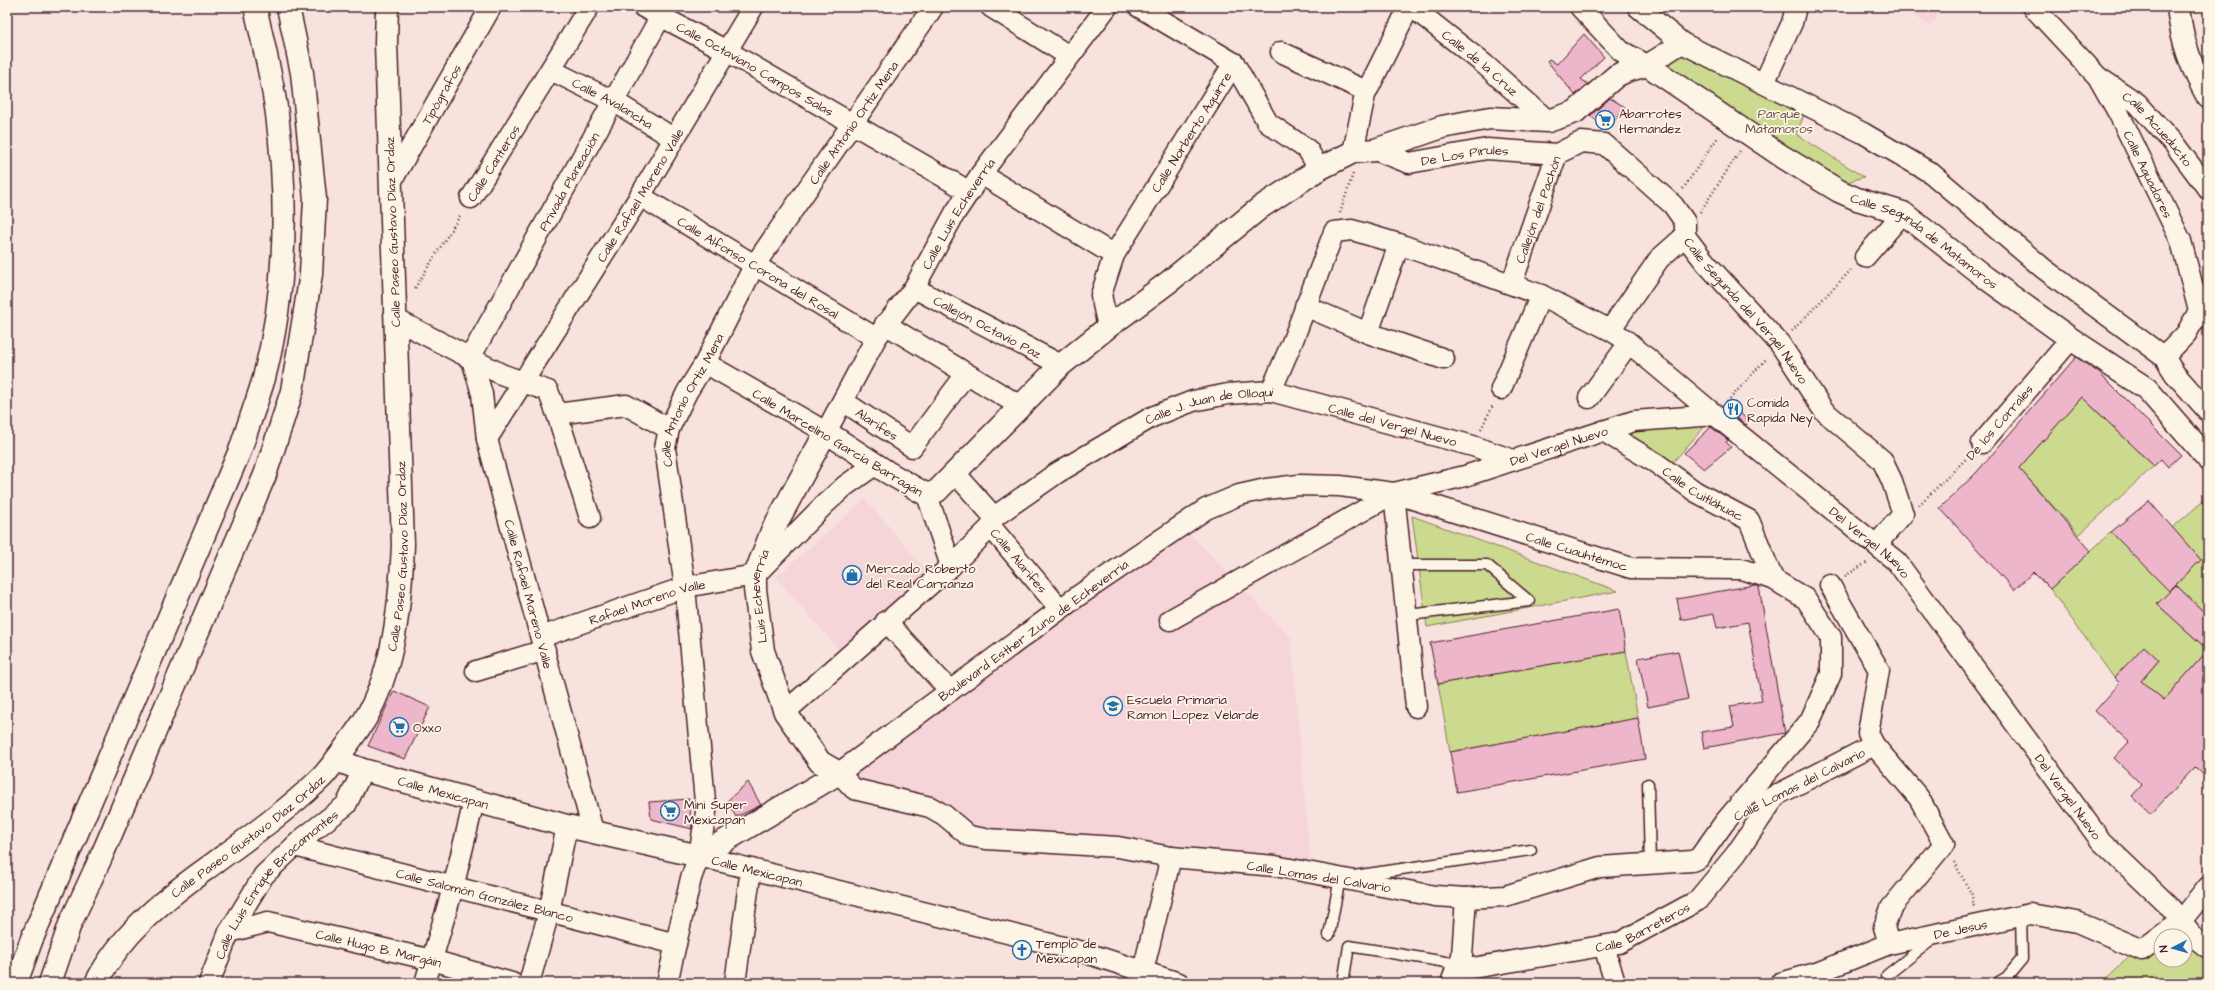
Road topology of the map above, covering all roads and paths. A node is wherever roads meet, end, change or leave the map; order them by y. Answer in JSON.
{"nodes":[{"id":1,"x":255,"y":7,"type":"edge"},
{"id":2,"x":288,"y":7,"type":"edge"},
{"id":3,"x":387,"y":7,"type":"edge"},
{"id":4,"x":395,"y":7,"type":"edge"},
{"id":5,"x":491,"y":7,"type":"edge"},
{"id":6,"x":589,"y":7,"type":"edge"},
{"id":7,"x":643,"y":7,"type":"edge"},
{"id":8,"x":753,"y":7,"type":"edge"},
{"id":9,"x":933,"y":7,"type":"edge"},
{"id":10,"x":991,"y":7,"type":"edge"},
{"id":11,"x":1107,"y":7,"type":"edge"},
{"id":12,"x":1139,"y":7,"type":"edge"},
{"id":13,"x":1410,"y":7,"type":"edge"},
{"id":14,"x":1580,"y":7,"type":"edge"},
{"id":15,"x":1638,"y":7,"type":"edge"},
{"id":16,"x":1796,"y":7,"type":"edge"},
{"id":17,"x":2033,"y":7,"type":"edge"},
{"id":18,"x":2178,"y":7,"type":"edge"},
{"id":19,"x":663,"y":12,"type":"edge"},
{"id":20,"x":386,"y":43,"type":"junction"},
{"id":21,"x":1682,"y":43,"type":"junction"},
{"id":22,"x":725,"y":50,"type":"junction"},
{"id":23,"x":1281,"y":52,"type":"dead end"},
{"id":24,"x":1070,"y":56,"type":"junction"},
{"id":25,"x":1234,"y":63,"type":"junction"},
{"id":26,"x":1647,"y":65,"type":"junction"},
{"id":27,"x":551,"y":70,"type":"junction"},
{"id":28,"x":2098,"y":77,"type":"junction"},
{"id":29,"x":1764,"y":83,"type":"junction"},
{"id":30,"x":1366,"y":91,"type":"junction"},
{"id":31,"x":2208,"y":97,"type":"edge"},
{"id":32,"x":614,"y":102,"type":"junction"},
{"id":33,"x":1548,"y":120,"type":"junction"},
{"id":34,"x":1728,"y":121,"type":"junction"},
{"id":35,"x":851,"y":123,"type":"junction"},
{"id":36,"x":1750,"y":135,"type":"junction"},
{"id":37,"x":673,"y":138,"type":"junction"},
{"id":38,"x":1597,"y":142,"type":"joint"},
{"id":39,"x":1375,"y":150,"type":"junction"},
{"id":40,"x":1353,"y":152,"type":"junction"},
{"id":41,"x":1557,"y":154,"type":"junction"},
{"id":42,"x":1319,"y":169,"type":"junction"},
{"id":43,"x":981,"y":174,"type":"junction"},
{"id":44,"x":391,"y":182,"type":"junction"},
{"id":45,"x":2208,"y":189,"type":"edge"},
{"id":46,"x":970,"y":192,"type":"junction"},
{"id":47,"x":640,"y":196,"type":"junction"},
{"id":48,"x":471,"y":198,"type":"joint"},
{"id":49,"x":1673,"y":205,"type":"junction"},
{"id":50,"x":1903,"y":213,"type":"junction"},
{"id":51,"x":1334,"y":232,"type":"junction"},
{"id":52,"x":1685,"y":236,"type":"junction"},
{"id":53,"x":1399,"y":244,"type":"junction"},
{"id":54,"x":1114,"y":255,"type":"junction"},
{"id":55,"x":1865,"y":257,"type":"joint"},
{"id":56,"x":754,"y":266,"type":"junction"},
{"id":57,"x":1512,"y":283,"type":"junction"},
{"id":58,"x":914,"y":288,"type":"junction"},
{"id":59,"x":412,"y":292,"type":"dead end"},
{"id":60,"x":1541,"y":295,"type":"junction"},
{"id":61,"x":1305,"y":306,"type":"junction"},
{"id":62,"x":2204,"y":315,"type":"edge"},
{"id":63,"x":395,"y":318,"type":"junction"},
{"id":64,"x":1108,"y":327,"type":"junction"},
{"id":65,"x":1610,"y":330,"type":"junction"},
{"id":66,"x":880,"y":331,"type":"junction"},
{"id":67,"x":1368,"y":333,"type":"junction"},
{"id":68,"x":2071,"y":338,"type":"junction"},
{"id":69,"x":1629,"y":344,"type":"junction"},
{"id":70,"x":1780,"y":344,"type":"junction"},
{"id":71,"x":471,"y":356,"type":"junction"},
{"id":72,"x":2164,"y":357,"type":"junction"},
{"id":73,"x":1444,"y":359,"type":"dead end"},
{"id":74,"x":705,"y":363,"type":"junction"},
{"id":75,"x":1061,"y":365,"type":"junction"},
{"id":76,"x":966,"y":374,"type":"junction"},
{"id":77,"x":524,"y":382,"type":"junction"},
{"id":78,"x":1501,"y":389,"type":"joint"},
{"id":79,"x":1271,"y":391,"type":"junction"},
{"id":80,"x":1589,"y":398,"type":"dead end"},
{"id":81,"x":842,"y":401,"type":"junction"},
{"id":82,"x":1020,"y":406,"type":"junction"},
{"id":83,"x":2208,"y":411,"type":"edge"},
{"id":84,"x":557,"y":414,"type":"junction"},
{"id":85,"x":1715,"y":416,"type":"junction"},
{"id":86,"x":669,"y":429,"type":"junction"},
{"id":87,"x":1603,"y":431,"type":"junction"},
{"id":88,"x":826,"y":432,"type":"junction"},
{"id":89,"x":487,"y":439,"type":"junction"},
{"id":90,"x":1982,"y":443,"type":"joint"},
{"id":91,"x":1473,"y":446,"type":"junction"},
{"id":92,"x":2208,"y":459,"type":"edge"},
{"id":93,"x":1513,"y":460,"type":"junction"},
{"id":94,"x":876,"y":464,"type":"junction"},
{"id":95,"x":956,"y":474,"type":"junction"},
{"id":96,"x":1394,"y":493,"type":"junction"},
{"id":97,"x":928,"y":495,"type":"junction"},
{"id":98,"x":1924,"y":502,"type":"dead end"},
{"id":99,"x":590,"y":518,"type":"dead end"},
{"id":100,"x":993,"y":522,"type":"junction"},
{"id":101,"x":1880,"y":548,"type":"junction"},
{"id":102,"x":1402,"y":565,"type":"junction"},
{"id":103,"x":951,"y":566,"type":"junction"},
{"id":104,"x":755,"y":575,"type":"junction"},
{"id":105,"x":1773,"y":579,"type":"junction"},
{"id":106,"x":1830,"y":585,"type":"joint"},
{"id":107,"x":685,"y":587,"type":"junction"},
{"id":108,"x":1806,"y":599,"type":"joint"},
{"id":109,"x":1060,"y":609,"type":"junction"},
{"id":110,"x":1408,"y":615,"type":"junction"},
{"id":111,"x":1170,"y":620,"type":"dead end"},
{"id":112,"x":886,"y":621,"type":"junction"},
{"id":113,"x":543,"y":644,"type":"junction"},
{"id":114,"x":476,"y":671,"type":"dead end"},
{"id":115,"x":950,"y":691,"type":"junction"},
{"id":116,"x":1416,"y":707,"type":"dead end"},
{"id":117,"x":785,"y":712,"type":"junction"},
{"id":118,"x":1874,"y":745,"type":"junction"},
{"id":119,"x":336,"y":760,"type":"junction"},
{"id":120,"x":363,"y":770,"type":"junction"},
{"id":121,"x":839,"y":773,"type":"junction"},
{"id":122,"x":1648,"y":784,"type":"dead end"},
{"id":123,"x":1777,"y":794,"type":"junction"},
{"id":124,"x":474,"y":801,"type":"junction"},
{"id":125,"x":1724,"y":823,"type":"junction"},
{"id":126,"x":567,"y":826,"type":"junction"},
{"id":127,"x":593,"y":831,"type":"junction"},
{"id":128,"x":1944,"y":844,"type":"junction"},
{"id":129,"x":295,"y":846,"type":"junction"},
{"id":130,"x":1531,"y":850,"type":"dead end"},
{"id":131,"x":699,"y":856,"type":"junction"},
{"id":132,"x":1171,"y":858,"type":"junction"},
{"id":133,"x":1650,"y":864,"type":"junction"},
{"id":134,"x":751,"y":868,"type":"junction"},
{"id":135,"x":1340,"y":878,"type":"junction"},
{"id":136,"x":2208,"y":887,"type":"edge"},
{"id":137,"x":453,"y":888,"type":"junction"},
{"id":138,"x":1466,"y":898,"type":"junction"},
{"id":139,"x":549,"y":912,"type":"junction"},
{"id":140,"x":2021,"y":915,"type":"junction"},
{"id":141,"x":2182,"y":920,"type":"junction"},
{"id":142,"x":1977,"y":924,"type":"junction"},
{"id":143,"x":229,"y":932,"type":"junction"},
{"id":144,"x":1940,"y":933,"type":"junction"},
{"id":145,"x":1329,"y":935,"type":"dead end"},
{"id":146,"x":676,"y":944,"type":"junction"},
{"id":147,"x":1889,"y":944,"type":"junction"},
{"id":148,"x":1604,"y":946,"type":"junction"},
{"id":149,"x":2208,"y":948,"type":"edge"},
{"id":150,"x":432,"y":960,"type":"junction"},
{"id":151,"x":1454,"y":973,"type":"edge"},
{"id":152,"x":1887,"y":975,"type":"dead end"},
{"id":153,"x":1142,"y":977,"type":"edge"},
{"id":154,"x":16,"y":983,"type":"edge"},
{"id":155,"x":50,"y":983,"type":"edge"},
{"id":156,"x":96,"y":983,"type":"edge"},
{"id":157,"x":209,"y":983,"type":"edge"},
{"id":158,"x":425,"y":983,"type":"edge"},
{"id":159,"x":512,"y":983,"type":"edge"},
{"id":160,"x":529,"y":983,"type":"edge"},
{"id":161,"x":667,"y":983,"type":"edge"},
{"id":162,"x":735,"y":983,"type":"edge"},
{"id":163,"x":1179,"y":983,"type":"edge"},
{"id":164,"x":1342,"y":983,"type":"edge"},
{"id":165,"x":1615,"y":983,"type":"edge"},
{"id":166,"x":1780,"y":983,"type":"edge"},
{"id":167,"x":1997,"y":983,"type":"edge"}],
"edges":[{"from":1,"to":154,"type":"main road"},
{"from":2,"to":155,"type":"main road"},
{"from":3,"to":20,"type":"main road","name":"Calle Paseo Gustavo Díaz Ordaz"},
{"from":4,"to":20,"type":"street"},
{"from":5,"to":44,"type":"street","name":"Tipógrafos"},
{"from":6,"to":27,"type":"street","name":"Calle Canteros"},
{"from":7,"to":19,"type":"street","name":"Calle Octaviano Campos Salas"},
{"from":8,"to":22,"type":"street","name":"Calle Rafael Moreno Valle"},
{"from":9,"to":35,"type":"street","name":"Calle Antonio Ortiz Mena"},
{"from":10,"to":24,"type":"street"},
{"from":11,"to":24,"type":"street","name":"Calle Luis Echeverría"},
{"from":12,"to":25,"type":"street"},
{"from":13,"to":30,"type":"street"},
{"from":13,"to":33,"type":"street","name":"Calle de la Cruz"},
{"from":14,"to":26,"type":"street"},
{"from":15,"to":21,"type":"street"},
{"from":16,"to":29,"type":"street"},
{"from":17,"to":28,"type":"street","name":"Calle Aguadores"},
{"from":18,"to":31,"type":"main road"},
{"from":19,"to":22,"type":"street","name":"Calle Octaviano Campos Salas"},
{"from":19,"to":32,"type":"street","name":"Privada Planeación"},
{"from":20,"to":44,"type":"main road","name":"Calle Paseo Gustavo Díaz Ordaz"},
{"from":21,"to":26,"type":"street"},
{"from":21,"to":29,"type":"street"},
{"from":22,"to":35,"type":"street","name":"Calle Octaviano Campos Salas"},
{"from":22,"to":37,"type":"street","name":"Calle Rafael Moreno Valle"},
{"from":23,"to":30,"type":"street"},
{"from":24,"to":43,"type":"street","name":"Calle Luis Echeverría"},
{"from":25,"to":42,"type":"street","name":"Calle Norberto Aguirre"},
{"from":25,"to":54,"type":"street","name":"Calle Norberto Aguirre"},
{"from":26,"to":33,"type":"main road"},
{"from":26,"to":34,"type":"main road","name":"Calle Segunda de Matamoros"},
{"from":27,"to":32,"type":"street","name":"Calle Avalancha"},
{"from":27,"to":48,"type":"street","name":"Calle Canteros"},
{"from":28,"to":45,"type":"street","name":"Calle Acueducto"},
{"from":28,"to":62,"type":"street","name":"Calle Aguadores"},
{"from":29,"to":72,"type":"street"},
{"from":30,"to":40,"type":"street"},
{"from":32,"to":37,"type":"street","name":"Calle Avalancha"},
{"from":32,"to":71,"type":"street","name":"Privada Planeación"},
{"from":33,"to":39,"type":"main road"},
{"from":34,"to":36,"type":"main road","name":"Calle Segunda de Matamoros"},
{"from":34,"to":49,"type":"path"},
{"from":35,"to":46,"type":"street","name":"Calle Octaviano Campos Salas"},
{"from":35,"to":56,"type":"street","name":"Calle Antonio Ortiz Mena"},
{"from":36,"to":50,"type":"main road","name":"Calle Segunda de Matamoros"},
{"from":36,"to":52,"type":"path"},
{"from":37,"to":47,"type":"street","name":"Calle Rafael Moreno Valle"},
{"from":38,"to":41,"type":"street","name":"Callejón del Pachón"},
{"from":38,"to":49,"type":"street","name":"Calle Segunda del Vergel Nuevo"},
{"from":39,"to":40,"type":"main road"},
{"from":39,"to":41,"type":"street","name":"De Los Pirules"},
{"from":40,"to":42,"type":"main road"},
{"from":40,"to":51,"type":"path"},
{"from":41,"to":57,"type":"street","name":"Callejón del Pachón"},
{"from":42,"to":64,"type":"main road"},
{"from":43,"to":46,"type":"street","name":"Calle Luis Echeverría"},
{"from":43,"to":54,"type":"street"},
{"from":44,"to":63,"type":"main road","name":"Calle Paseo Gustavo Díaz Ordaz"},
{"from":46,"to":58,"type":"street","name":"Calle Luis Echeverría"},
{"from":47,"to":56,"type":"street","name":"Calle Alfonso Corona del Rosal"},
{"from":47,"to":77,"type":"street","name":"Calle Rafael Moreno Valle"},
{"from":48,"to":59,"type":"path","name":"Calle Canteros"},
{"from":49,"to":52,"type":"street","name":"Calle Segunda del Vergel Nuevo"},
{"from":50,"to":55,"type":"street"},
{"from":50,"to":68,"type":"main road","name":"Calle Segunda de Matamoros"},
{"from":51,"to":53,"type":"street"},
{"from":51,"to":61,"type":"street","name":"Calle J. Juan de Olloqui"},
{"from":52,"to":65,"type":"street"},
{"from":52,"to":70,"type":"street","name":"Calle Segunda del Vergel Nuevo"},
{"from":53,"to":57,"type":"street"},
{"from":53,"to":67,"type":"street"},
{"from":54,"to":64,"type":"street","name":"Calle Norberto Aguirre"},
{"from":55,"to":70,"type":"path"},
{"from":56,"to":66,"type":"street","name":"Calle Alfonso Corona del Rosal"},
{"from":56,"to":74,"type":"street","name":"Calle Antonio Ortiz Mena"},
{"from":57,"to":60,"type":"street"},
{"from":58,"to":66,"type":"street","name":"Calle Luis Echeverría"},
{"from":58,"to":75,"type":"street","name":"Callejón Octavio Paz"},
{"from":60,"to":65,"type":"street"},
{"from":60,"to":78,"type":"street"},
{"from":61,"to":67,"type":"street"},
{"from":61,"to":79,"type":"street","name":"Calle J. Juan de Olloqui"},
{"from":62,"to":72,"type":"street","name":"Calle Aguadores"},
{"from":63,"to":71,"type":"street"},
{"from":63,"to":119,"type":"main road","name":"Calle Paseo Gustavo Díaz Ordaz"},
{"from":64,"to":75,"type":"main road"},
{"from":65,"to":69,"type":"street"},
{"from":66,"to":76,"type":"street","name":"Calle Alfonso Corona del Rosal"},
{"from":66,"to":81,"type":"street","name":"Calle Luis Echeverría"},
{"from":67,"to":73,"type":"street"},
{"from":68,"to":90,"type":"street","name":"De los Corrales"},
{"from":68,"to":92,"type":"main road","name":"Calle Segunda de Matamoros"},
{"from":69,"to":80,"type":"street"},
{"from":69,"to":85,"type":"street"},
{"from":70,"to":85,"type":"path"},
{"from":70,"to":101,"type":"street","name":"Calle Segunda del Vergel Nuevo"},
{"from":71,"to":77,"type":"street"},
{"from":71,"to":89,"type":"street","name":"Calle Rafael Moreno Valle"},
{"from":72,"to":83,"type":"street"},
{"from":74,"to":86,"type":"street","name":"Calle Antonio Ortiz Mena"},
{"from":74,"to":88,"type":"street","name":"Calle Marcelino García Barragán"},
{"from":75,"to":82,"type":"main road"},
{"from":76,"to":81,"type":"street","name":"Alarifes"},
{"from":76,"to":82,"type":"street","name":"Calle Alfonso Corona del Rosal"},
{"from":77,"to":84,"type":"street"},
{"from":77,"to":89,"type":"street","name":"Calle Rafael Moreno Valle"},
{"from":78,"to":91,"type":"path"},
{"from":79,"to":91,"type":"street","name":"Calle del Vergel Nuevo"},
{"from":79,"to":100,"type":"street","name":"Calle J. Juan de Olloqui"},
{"from":81,"to":88,"type":"street","name":"Calle Luis Echeverría"},
{"from":82,"to":95,"type":"main road"},
{"from":84,"to":86,"type":"street"},
{"from":84,"to":99,"type":"street"},
{"from":85,"to":87,"type":"street","name":"Del Vergel Nuevo"},
{"from":85,"to":101,"type":"street","name":"Del Vergel Nuevo"},
{"from":86,"to":107,"type":"street","name":"Calle Antonio Ortiz Mena"},
{"from":87,"to":93,"type":"street","name":"Del Vergel Nuevo"},
{"from":87,"to":105,"type":"street","name":"Calle Cuitláhuac"},
{"from":88,"to":94,"type":"main road","name":"Calle Marcelino García Barragán"},
{"from":88,"to":104,"type":"main road","name":"Luis Echeverria"},
{"from":89,"to":113,"type":"street","name":"Calle Rafael Moreno Valle"},
{"from":90,"to":98,"type":"path","name":"De los Corrales"},
{"from":91,"to":93,"type":"street","name":"Calle del Vergel Nuevo"},
{"from":93,"to":96,"type":"street","name":"Del Vergel Nuevo"},
{"from":94,"to":97,"type":"main road","name":"Calle Marcelino García Barragán"},
{"from":94,"to":104,"type":"street"},
{"from":95,"to":97,"type":"main road"},
{"from":95,"to":100,"type":"street","name":"Calle Alarifes"},
{"from":96,"to":102,"type":"street"},
{"from":96,"to":105,"type":"street","name":"Calle Cuauhtémoc"},
{"from":96,"to":109,"type":"street","name":"Boulevard Esther Zuno de Echeverría"},
{"from":96,"to":111,"type":"street"},
{"from":97,"to":103,"type":"street","name":"Calle Marcelino García Barragán"},
{"from":100,"to":103,"type":"street","name":"Calle J. Juan de Olloqui"},
{"from":100,"to":109,"type":"street","name":"Calle Alarifes"},
{"from":101,"to":106,"type":"path"},
{"from":101,"to":141,"type":"street","name":"Del Vergel Nuevo"},
{"from":102,"to":110,"type":"street"},
{"from":102,"to":110,"type":"lane"},
{"from":103,"to":112,"type":"street","name":"Calle J. Juan de Olloqui"},
{"from":104,"to":107,"type":"street","name":"Rafael Moreno Valle"},
{"from":104,"to":117,"type":"main road","name":"Luis Echeverria"},
{"from":105,"to":108,"type":"street","name":"Calle Cuauhtémoc"},
{"from":106,"to":118,"type":"street"},
{"from":107,"to":113,"type":"street","name":"Rafael Moreno Valle"},
{"from":107,"to":131,"type":"street","name":"Calle Antonio Ortiz Mena"},
{"from":108,"to":125,"type":"street","name":"Calle Lomas del Calvario"},
{"from":109,"to":115,"type":"street","name":"Boulevard Esther Zuno de Echeverría"},
{"from":110,"to":116,"type":"street"},
{"from":112,"to":115,"type":"street"},
{"from":112,"to":117,"type":"street","name":"Calle J. Juan de Olloqui"},
{"from":113,"to":114,"type":"street","name":"Rafael Moreno Valle"},
{"from":113,"to":127,"type":"street","name":"Calle Rafael Moreno Valle"},
{"from":115,"to":121,"type":"street","name":"Boulevard Esther Zuno de Echeverría"},
{"from":117,"to":121,"type":"main road","name":"Luis Echeverria"},
{"from":118,"to":123,"type":"street","name":"Calle Lomas del Calvario"},
{"from":118,"to":128,"type":"street"},
{"from":119,"to":120,"type":"main road","name":"Calle Mexicapan"},
{"from":119,"to":156,"type":"main road","name":"Calle Paseo Gustavo Díaz Ordaz"},
{"from":120,"to":124,"type":"main road","name":"Calle Mexicapan"},
{"from":120,"to":129,"type":"street","name":"Calle Luis Enrique Bracamontes"},
{"from":121,"to":131,"type":"main road","name":"Boulevard Esther Zuno de Echeverría"},
{"from":121,"to":132,"type":"street","name":"Calle Lomas del Calvario"},
{"from":122,"to":133,"type":"lane"},
{"from":123,"to":125,"type":"street","name":"Calle Lomas del Calvario"},
{"from":123,"to":148,"type":"street","name":"Calle Barreteros"},
{"from":124,"to":126,"type":"main road","name":"Calle Mexicapan"},
{"from":124,"to":137,"type":"street"},
{"from":125,"to":133,"type":"street","name":"Calle Lomas del Calvario"},
{"from":126,"to":127,"type":"main road","name":"Calle Mexicapan"},
{"from":126,"to":139,"type":"street"},
{"from":127,"to":131,"type":"main road","name":"Calle Mexicapan"},
{"from":128,"to":142,"type":"path"},
{"from":128,"to":147,"type":"street"},
{"from":129,"to":137,"type":"street","name":"Calle Salomón González Blanco"},
{"from":129,"to":143,"type":"street","name":"Calle Luis Enrique Bracamontes"},
{"from":130,"to":135,"type":"lane"},
{"from":131,"to":134,"type":"street","name":"Calle Mexicapan"},
{"from":131,"to":146,"type":"street","name":"Calle Antonio Ortiz Mena"},
{"from":132,"to":135,"type":"street","name":"Calle Lomas del Calvario"},
{"from":132,"to":153,"type":"street"},
{"from":133,"to":138,"type":"street","name":"Calle Lomas del Calvario"},
{"from":134,"to":153,"type":"street","name":"Calle Mexicapan"},
{"from":134,"to":162,"type":"street"},
{"from":135,"to":138,"type":"street","name":"Calle Lomas del Calvario"},
{"from":135,"to":145,"type":"lane"},
{"from":136,"to":141,"type":"street"},
{"from":137,"to":139,"type":"street","name":"Calle Salomón González Blanco"},
{"from":137,"to":150,"type":"street"},
{"from":138,"to":151,"type":"street"},
{"from":139,"to":146,"type":"street","name":"Calle Salomón González Blanco"},
{"from":139,"to":160,"type":"street"},
{"from":140,"to":141,"type":"street","name":"De Jesus"},
{"from":140,"to":142,"type":"street","name":"De Jesus"},
{"from":140,"to":167,"type":"lane"},
{"from":141,"to":149,"type":"street","name":"Del Vergel Nuevo"},
{"from":142,"to":144,"type":"street","name":"De Jesus"},
{"from":143,"to":150,"type":"street","name":"Calle Hugo B. Margáin"},
{"from":143,"to":157,"type":"street","name":"Calle Luis Enrique Bracamontes"},
{"from":144,"to":147,"type":"street","name":"De Jesus"},
{"from":144,"to":152,"type":"lane"},
{"from":146,"to":161,"type":"street","name":"Calle Antonio Ortiz Mena"},
{"from":147,"to":166,"type":"street","name":"De Jesus"},
{"from":148,"to":151,"type":"street","name":"Calle Barreteros"},
{"from":148,"to":165,"type":"street"},
{"from":150,"to":158,"type":"street"},
{"from":150,"to":159,"type":"street","name":"Calle Hugo B. Margáin"},
{"from":151,"to":164,"type":"lane","name":"Calle Barreteros"},
{"from":153,"to":163,"type":"street","name":"Calle Mexicapan"}]}
